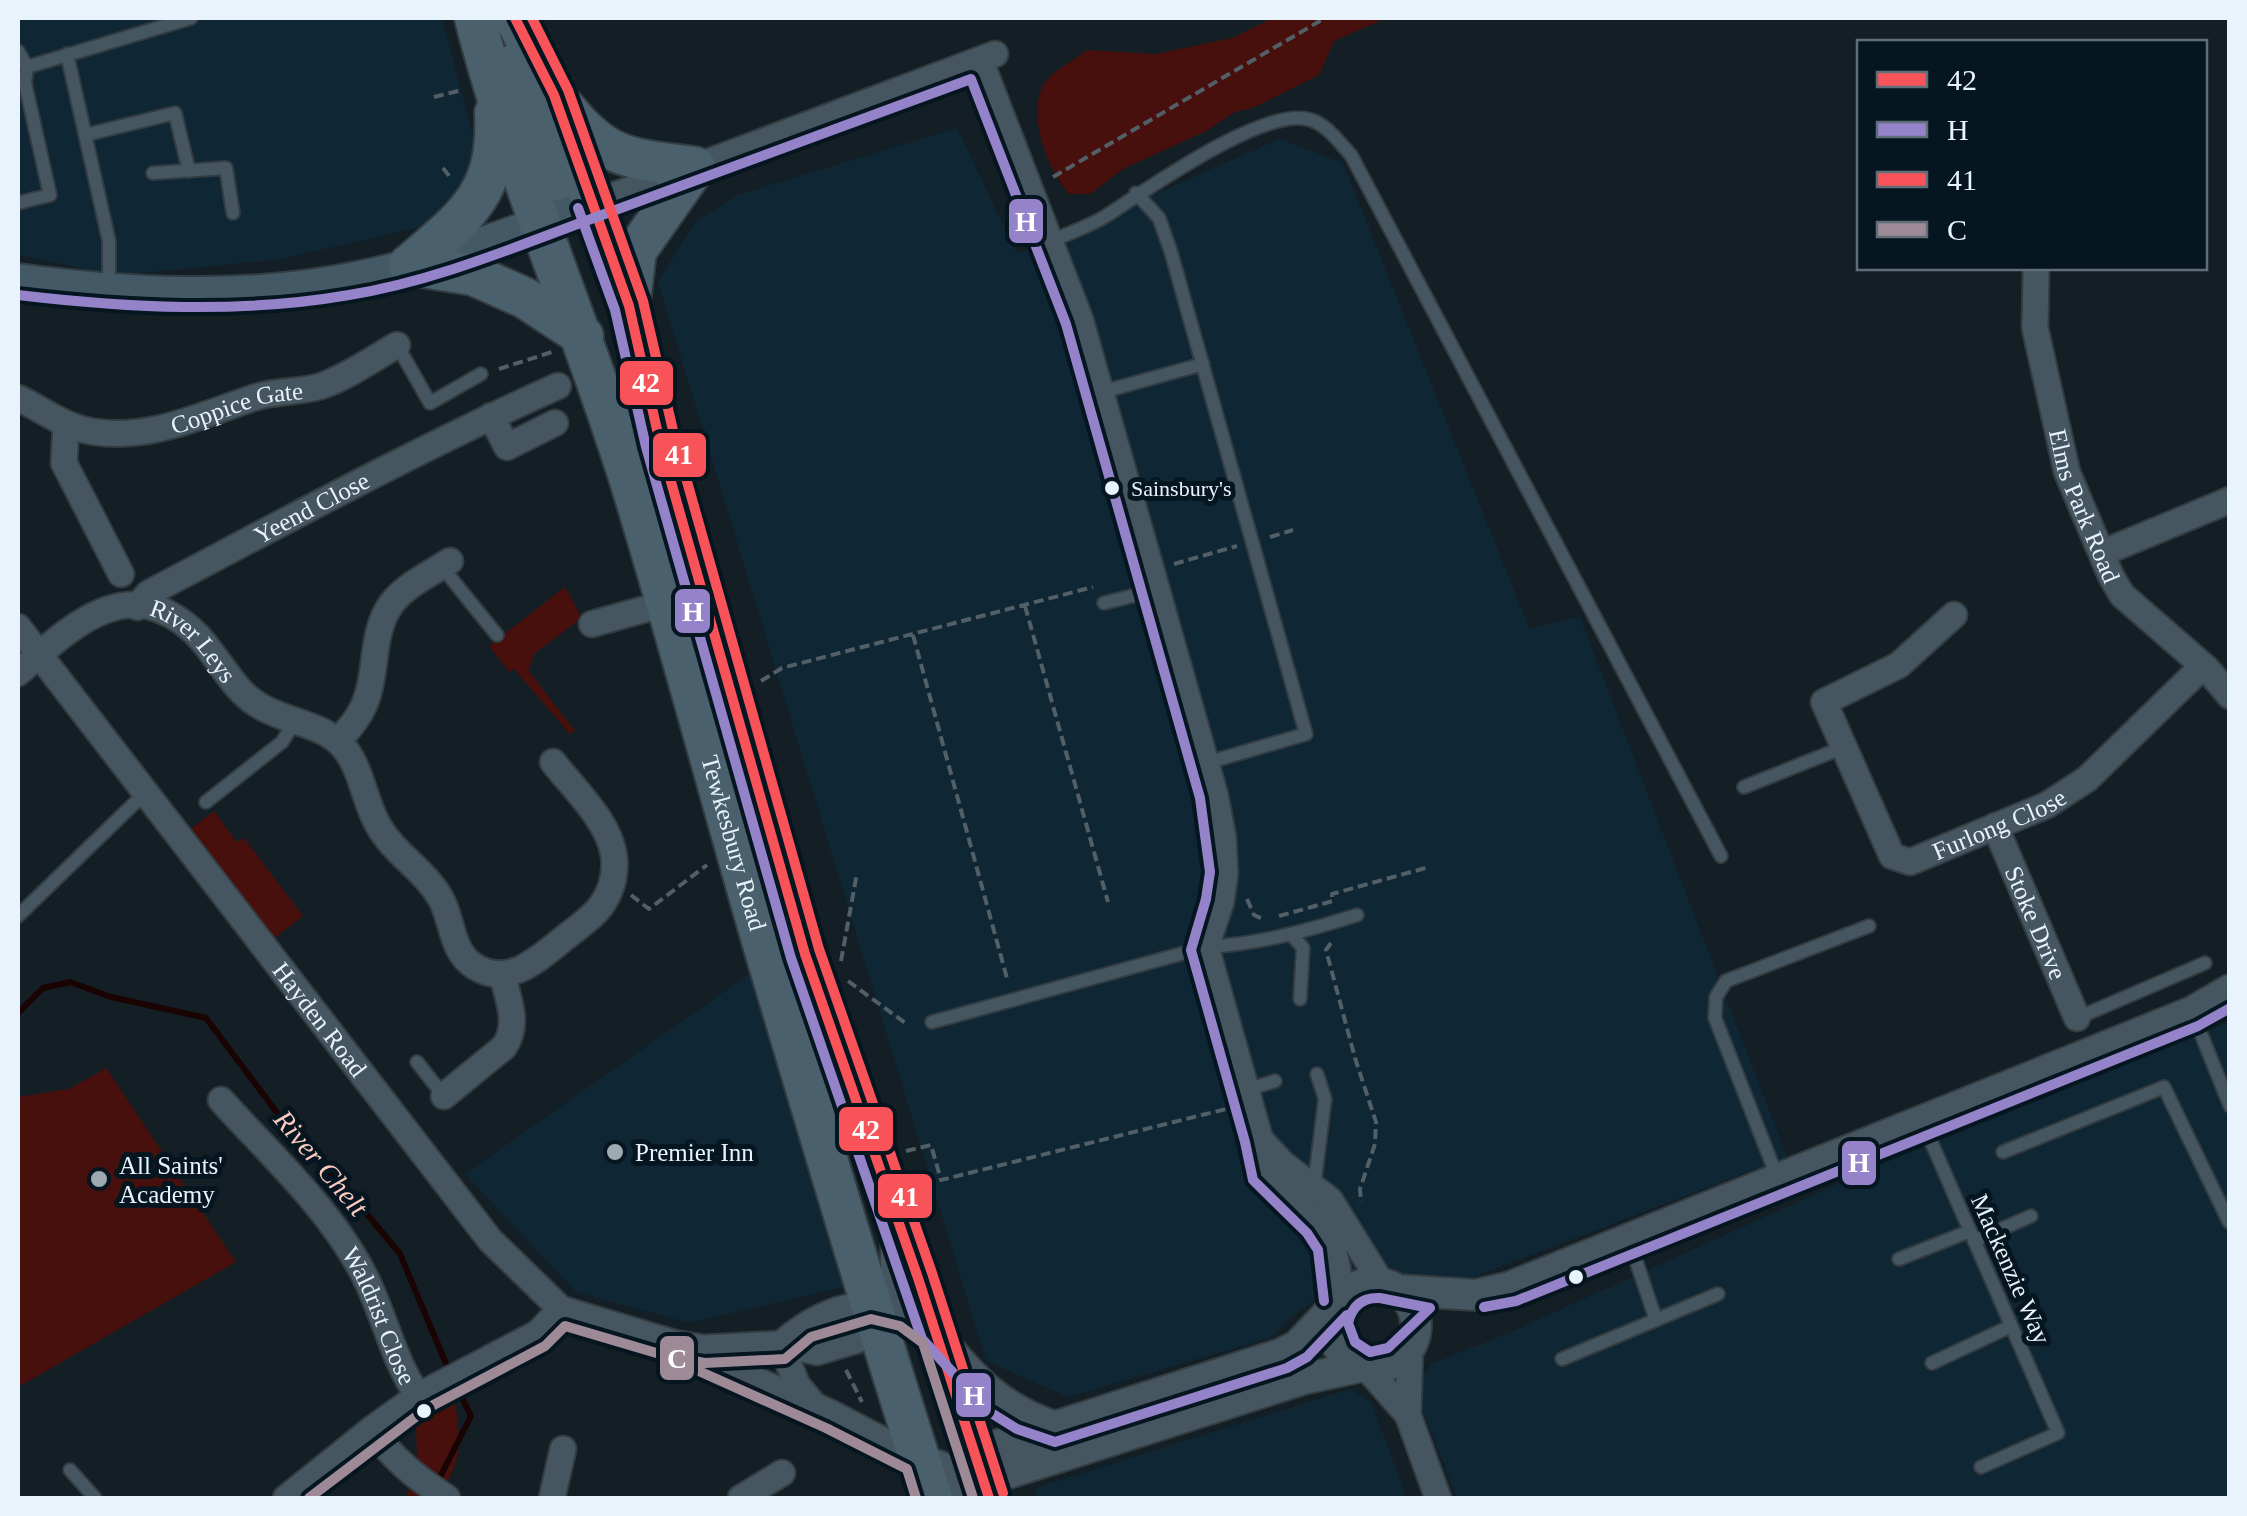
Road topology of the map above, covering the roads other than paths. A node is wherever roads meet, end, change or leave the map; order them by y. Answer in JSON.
{"nodes":[{"id":1,"x":191,"y":18,"type":"edge"},
{"id":2,"x":475,"y":18,"type":"edge"},
{"id":3,"x":496,"y":18,"type":"edge"},
{"id":4,"x":515,"y":18,"type":"edge"},
{"id":5,"x":18,"y":50,"type":"edge"},
{"id":6,"x":67,"y":54,"type":"junction"},
{"id":7,"x":27,"y":66,"type":"junction"},
{"id":8,"x":494,"y":90,"type":"junction"},
{"id":9,"x":554,"y":94,"type":"junction"},
{"id":10,"x":85,"y":134,"type":"junction"},
{"id":11,"x":695,"y":168,"type":"junction"},
{"id":12,"x":190,"y":171,"type":"junction"},
{"id":13,"x":152,"y":174,"type":"dead end"},
{"id":14,"x":1136,"y":193,"type":"junction"},
{"id":15,"x":592,"y":202,"type":"junction"},
{"id":16,"x":18,"y":203,"type":"edge"},
{"id":17,"x":233,"y":213,"type":"dead end"},
{"id":18,"x":539,"y":224,"type":"junction"},
{"id":19,"x":1051,"y":241,"type":"junction"},
{"id":20,"x":409,"y":265,"type":"junction"},
{"id":21,"x":2036,"y":270,"type":"edge"},
{"id":22,"x":18,"y":280,"type":"edge"},
{"id":23,"x":109,"y":290,"type":"junction"},
{"id":24,"x":629,"y":306,"type":"junction"},
{"id":25,"x":584,"y":339,"type":"junction"},
{"id":26,"x":397,"y":346,"type":"joint"},
{"id":27,"x":1202,"y":364,"type":"junction"},
{"id":28,"x":481,"y":374,"type":"road end"},
{"id":29,"x":558,"y":386,"type":"dead end"},
{"id":30,"x":1102,"y":392,"type":"junction"},
{"id":31,"x":18,"y":398,"type":"edge"},
{"id":32,"x":492,"y":416,"type":"junction"},
{"id":33,"x":556,"y":423,"type":"dead end"},
{"id":34,"x":66,"y":425,"type":"junction"},
{"id":35,"x":632,"y":489,"type":"junction"},
{"id":36,"x":2230,"y":500,"type":"edge"},
{"id":37,"x":2102,"y":553,"type":"junction"},
{"id":38,"x":446,"y":564,"type":"joint"},
{"id":39,"x":121,"y":574,"type":"dead end"},
{"id":40,"x":1153,"y":580,"type":"junction"},
{"id":41,"x":667,"y":603,"type":"junction"},
{"id":42,"x":1104,"y":603,"type":"dead end"},
{"id":43,"x":138,"y":607,"type":"junction"},
{"id":44,"x":1954,"y":615,"type":"dead end"},
{"id":45,"x":592,"y":624,"type":"dead end"},
{"id":46,"x":18,"y":627,"type":"edge"},
{"id":47,"x":497,"y":636,"type":"dead end"},
{"id":48,"x":39,"y":654,"type":"junction"},
{"id":49,"x":2202,"y":667,"type":"junction"},
{"id":50,"x":18,"y":673,"type":"edge"},
{"id":51,"x":2230,"y":696,"type":"edge"},
{"id":52,"x":294,"y":722,"type":"junction"},
{"id":53,"x":338,"y":741,"type":"junction"},
{"id":54,"x":1844,"y":747,"type":"junction"},
{"id":55,"x":553,"y":762,"type":"dead end"},
{"id":56,"x":1206,"y":763,"type":"junction"},
{"id":57,"x":1744,"y":787,"type":"dead end"},
{"id":58,"x":145,"y":793,"type":"junction"},
{"id":59,"x":206,"y":802,"type":"dead end"},
{"id":60,"x":1995,"y":826,"type":"junction"},
{"id":61,"x":1720,"y":856,"type":"dead end"},
{"id":62,"x":1356,"y":915,"type":"dead end"},
{"id":63,"x":18,"y":916,"type":"edge"},
{"id":64,"x":1869,"y":926,"type":"dead end"},
{"id":65,"x":1292,"y":935,"type":"junction"},
{"id":66,"x":1206,"y":947,"type":"junction"},
{"id":67,"x":2205,"y":964,"type":"dead end"},
{"id":68,"x":502,"y":974,"type":"junction"},
{"id":69,"x":2230,"y":990,"type":"edge"},
{"id":70,"x":1300,"y":999,"type":"dead end"},
{"id":71,"x":2192,"y":1012,"type":"junction"},
{"id":72,"x":2077,"y":1018,"type":"joint"},
{"id":73,"x":932,"y":1022,"type":"dead end"},
{"id":74,"x":417,"y":1062,"type":"dead end"},
{"id":75,"x":1317,"y":1074,"type":"dead end"},
{"id":76,"x":1276,"y":1080,"type":"dead end"},
{"id":77,"x":444,"y":1096,"type":"joint"},
{"id":78,"x":1248,"y":1096,"type":"junction"},
{"id":79,"x":220,"y":1100,"type":"dead end"},
{"id":80,"x":2230,"y":1106,"type":"edge"},
{"id":81,"x":1922,"y":1123,"type":"junction"},
{"id":82,"x":1260,"y":1139,"type":"junction"},
{"id":83,"x":2003,"y":1152,"type":"dead end"},
{"id":84,"x":1779,"y":1181,"type":"junction"},
{"id":85,"x":1314,"y":1187,"type":"junction"},
{"id":86,"x":891,"y":1198,"type":"junction"},
{"id":87,"x":2031,"y":1216,"type":"dead end"},
{"id":88,"x":2229,"y":1222,"type":"edge"},
{"id":89,"x":1972,"y":1236,"type":"junction"},
{"id":90,"x":1629,"y":1240,"type":"junction"},
{"id":91,"x":1899,"y":1259,"type":"dead end"},
{"id":92,"x":1390,"y":1286,"type":"junction"},
{"id":93,"x":1718,"y":1294,"type":"dead end"},
{"id":94,"x":1475,"y":1296,"type":"junction"},
{"id":95,"x":1338,"y":1303,"type":"junction"},
{"id":96,"x":877,"y":1309,"type":"junction"},
{"id":97,"x":561,"y":1310,"type":"junction"},
{"id":98,"x":1656,"y":1320,"type":"junction"},
{"id":99,"x":2012,"y":1326,"type":"junction"},
{"id":100,"x":936,"y":1334,"type":"junction"},
{"id":101,"x":674,"y":1343,"type":"junction"},
{"id":102,"x":781,"y":1344,"type":"junction"},
{"id":103,"x":1412,"y":1344,"type":"junction"},
{"id":104,"x":1562,"y":1359,"type":"dead end"},
{"id":105,"x":1932,"y":1363,"type":"dead end"},
{"id":106,"x":1364,"y":1366,"type":"junction"},
{"id":107,"x":425,"y":1392,"type":"junction"},
{"id":108,"x":818,"y":1408,"type":"junction"},
{"id":109,"x":1408,"y":1415,"type":"junction"},
{"id":110,"x":1055,"y":1427,"type":"junction"},
{"id":111,"x":372,"y":1428,"type":"junction"},
{"id":112,"x":564,"y":1449,"type":"dead end"},
{"id":113,"x":919,"y":1459,"type":"junction"},
{"id":114,"x":1981,"y":1466,"type":"dead end"},
{"id":115,"x":70,"y":1470,"type":"dead end"},
{"id":116,"x":782,"y":1472,"type":"dead end"},
{"id":117,"x":975,"y":1483,"type":"edge"},
{"id":118,"x":94,"y":1498,"type":"edge"},
{"id":119,"x":286,"y":1498,"type":"edge"},
{"id":120,"x":447,"y":1498,"type":"edge"},
{"id":121,"x":552,"y":1498,"type":"edge"},
{"id":122,"x":742,"y":1498,"type":"edge"},
{"id":123,"x":932,"y":1498,"type":"edge"},
{"id":124,"x":1438,"y":1498,"type":"edge"}],
"edges":[{"from":1,"to":6,"type":"lane"},
{"from":2,"to":8,"type":"highway","name":"Tewkesbury Road"},
{"from":3,"to":18,"type":"highway"},
{"from":4,"to":9,"type":"highway","name":"Tewkesbury Road"},
{"from":5,"to":7,"type":"lane"},
{"from":6,"to":7,"type":"lane"},
{"from":6,"to":10,"type":"lane"},
{"from":7,"to":16,"type":"lane"},
{"from":8,"to":18,"type":"highway","name":"Tewkesbury Road"},
{"from":8,"to":20,"type":"highway"},
{"from":9,"to":11,"type":"highway"},
{"from":9,"to":15,"type":"highway","name":"Tewkesbury Road"},
{"from":10,"to":12,"type":"lane"},
{"from":10,"to":23,"type":"lane"},
{"from":11,"to":15,"type":"street"},
{"from":11,"to":19,"type":"street"},
{"from":11,"to":24,"type":"highway"},
{"from":12,"to":13,"type":"lane"},
{"from":12,"to":17,"type":"lane"},
{"from":14,"to":19,"type":"lane"},
{"from":14,"to":27,"type":"lane"},
{"from":14,"to":61,"type":"lane"},
{"from":15,"to":18,"type":"main road"},
{"from":15,"to":24,"type":"highway","name":"Tewkesbury Road"},
{"from":15,"to":35,"type":"highway"},
{"from":18,"to":20,"type":"main road"},
{"from":18,"to":25,"type":"highway","name":"Tewkesbury Road"},
{"from":19,"to":30,"type":"street"},
{"from":20,"to":23,"type":"main road"},
{"from":20,"to":25,"type":"highway"},
{"from":21,"to":37,"type":"street","name":"Elms Park Road"},
{"from":22,"to":23,"type":"main road"},
{"from":24,"to":86,"type":"highway","name":"Tewkesbury Road"},
{"from":25,"to":35,"type":"highway","name":"Tewkesbury Road"},
{"from":26,"to":28,"type":"lane"},
{"from":26,"to":34,"type":"street","name":"Coppice Gate"},
{"from":27,"to":30,"type":"lane"},
{"from":27,"to":56,"type":"lane"},
{"from":29,"to":32,"type":"street","name":"Yeend Close"},
{"from":30,"to":40,"type":"street"},
{"from":31,"to":34,"type":"street","name":"Coppice Gate"},
{"from":32,"to":33,"type":"street"},
{"from":32,"to":43,"type":"street","name":"Yeend Close"},
{"from":34,"to":39,"type":"street"},
{"from":35,"to":41,"type":"highway","name":"Tewkesbury Road"},
{"from":36,"to":37,"type":"street"},
{"from":37,"to":49,"type":"street","name":"Elms Park Road"},
{"from":38,"to":47,"type":"lane"},
{"from":38,"to":53,"type":"street"},
{"from":40,"to":42,"type":"lane"},
{"from":40,"to":56,"type":"street"},
{"from":41,"to":45,"type":"street"},
{"from":41,"to":96,"type":"highway","name":"Tewkesbury Road"},
{"from":43,"to":48,"type":"street","name":"River Leys"},
{"from":43,"to":52,"type":"street","name":"River Leys"},
{"from":44,"to":54,"type":"street","name":"Furlong Close"},
{"from":46,"to":48,"type":"street","name":"Hayden Road"},
{"from":48,"to":50,"type":"street","name":"River Leys"},
{"from":48,"to":58,"type":"street","name":"Hayden Road"},
{"from":49,"to":51,"type":"street","name":"Elms Park Road"},
{"from":49,"to":60,"type":"street","name":"Furlong Close"},
{"from":52,"to":53,"type":"street","name":"River Leys"},
{"from":52,"to":59,"type":"lane"},
{"from":53,"to":68,"type":"street"},
{"from":54,"to":57,"type":"lane"},
{"from":54,"to":60,"type":"street","name":"Furlong Close"},
{"from":55,"to":68,"type":"street"},
{"from":56,"to":66,"type":"street"},
{"from":58,"to":63,"type":"lane"},
{"from":58,"to":97,"type":"street","name":"Hayden Road"},
{"from":60,"to":72,"type":"street","name":"Stoke Drive"},
{"from":62,"to":65,"type":"lane"},
{"from":64,"to":84,"type":"lane"},
{"from":65,"to":66,"type":"lane"},
{"from":65,"to":70,"type":"lane"},
{"from":66,"to":73,"type":"lane"},
{"from":66,"to":78,"type":"street"},
{"from":67,"to":72,"type":"lane"},
{"from":68,"to":77,"type":"street"},
{"from":69,"to":71,"type":"street"},
{"from":71,"to":80,"type":"lane"},
{"from":71,"to":81,"type":"street"},
{"from":74,"to":77,"type":"lane"},
{"from":75,"to":85,"type":"lane"},
{"from":76,"to":78,"type":"lane"},
{"from":78,"to":82,"type":"street"},
{"from":79,"to":107,"type":"street","name":"Waldrist Close"},
{"from":81,"to":84,"type":"street"},
{"from":81,"to":89,"type":"lane","name":"Mackenzie Way"},
{"from":82,"to":85,"type":"street"},
{"from":82,"to":95,"type":"street"},
{"from":83,"to":88,"type":"lane"},
{"from":84,"to":90,"type":"street"},
{"from":85,"to":92,"type":"street"},
{"from":86,"to":96,"type":"street"},
{"from":86,"to":100,"type":"highway","name":"Tewkesbury Road"},
{"from":87,"to":89,"type":"lane"},
{"from":89,"to":91,"type":"lane"},
{"from":89,"to":99,"type":"lane","name":"Mackenzie Way"},
{"from":90,"to":94,"type":"street"},
{"from":90,"to":98,"type":"lane"},
{"from":92,"to":94,"type":"street"},
{"from":92,"to":95,"type":"street"},
{"from":92,"to":103,"type":"street"},
{"from":93,"to":98,"type":"lane"},
{"from":94,"to":103,"type":"street"},
{"from":95,"to":106,"type":"street"},
{"from":95,"to":110,"type":"street"},
{"from":96,"to":100,"type":"street"},
{"from":96,"to":102,"type":"street","name":"Hayden Road"},
{"from":96,"to":113,"type":"highway","name":"Tewkesbury Road"},
{"from":97,"to":101,"type":"street","name":"Hayden Road"},
{"from":97,"to":107,"type":"street"},
{"from":98,"to":104,"type":"lane"},
{"from":99,"to":105,"type":"lane"},
{"from":99,"to":114,"type":"lane","name":"Mackenzie Way"},
{"from":100,"to":110,"type":"street"},
{"from":100,"to":117,"type":"highway","name":"Tewkesbury Road"},
{"from":101,"to":102,"type":"street","name":"Hayden Road"},
{"from":101,"to":108,"type":"street","name":"Hayden Road"},
{"from":102,"to":108,"type":"street"},
{"from":103,"to":106,"type":"street"},
{"from":103,"to":109,"type":"street"},
{"from":106,"to":109,"type":"street"},
{"from":106,"to":117,"type":"street"},
{"from":107,"to":111,"type":"street"},
{"from":108,"to":113,"type":"street","name":"Hayden Road"},
{"from":109,"to":124,"type":"street"},
{"from":110,"to":117,"type":"street"},
{"from":111,"to":119,"type":"street"},
{"from":111,"to":120,"type":"street"},
{"from":112,"to":121,"type":"street"},
{"from":113,"to":117,"type":"street"},
{"from":113,"to":123,"type":"highway","name":"Tewkesbury Road"},
{"from":115,"to":118,"type":"lane"},
{"from":116,"to":122,"type":"street"}]}
